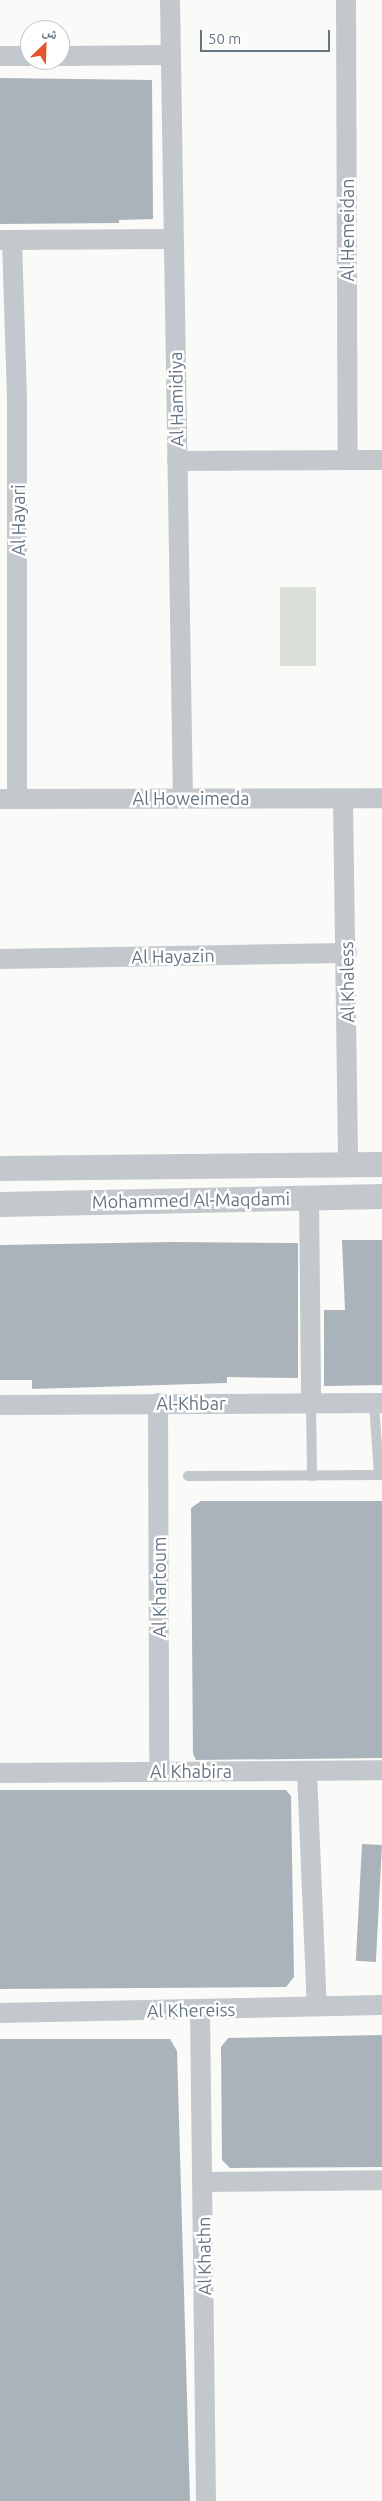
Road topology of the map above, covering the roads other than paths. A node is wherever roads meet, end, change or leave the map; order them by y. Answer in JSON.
{"nodes":[{"id":1,"x":170,"y":0,"type":"edge"},
{"id":2,"x":346,"y":0,"type":"edge"},
{"id":3,"x":170,"y":54,"type":"junction"},
{"id":4,"x":0,"y":56,"type":"edge"},
{"id":5,"x":20,"y":56,"type":"edge"},
{"id":6,"x":70,"y":56,"type":"edge"},
{"id":7,"x":174,"y":239,"type":"junction"},
{"id":8,"x":6,"y":240,"type":"edge"},
{"id":9,"x":9,"y":399,"type":"edge"},
{"id":10,"x":348,"y":460,"type":"junction"},
{"id":11,"x":382,"y":460,"type":"edge"},
{"id":12,"x":177,"y":461,"type":"junction"},
{"id":13,"x":183,"y":798,"type":"junction"},
{"id":14,"x":382,"y":798,"type":"edge"},
{"id":15,"x":9,"y":799,"type":"edge"},
{"id":16,"x":343,"y":799,"type":"junction"},
{"id":17,"x":347,"y":953,"type":"junction"},
{"id":18,"x":0,"y":959,"type":"edge"},
{"id":19,"x":382,"y":1164,"type":"edge"},
{"id":20,"x":348,"y":1165,"type":"junction"},
{"id":21,"x":0,"y":1168,"type":"edge"},
{"id":22,"x":382,"y":1196,"type":"edge"},
{"id":23,"x":309,"y":1198,"type":"junction"},
{"id":24,"x":0,"y":1204,"type":"edge"},
{"id":25,"x":311,"y":1402,"type":"junction"},
{"id":26,"x":158,"y":1403,"type":"junction"},
{"id":27,"x":378,"y":1403,"type":"edge"},
{"id":28,"x":0,"y":1405,"type":"edge"},
{"id":29,"x":381,"y":1475,"type":"edge"},
{"id":30,"x":188,"y":1476,"type":"dead end"},
{"id":31,"x":312,"y":1476,"type":"junction"},
{"id":32,"x":382,"y":1770,"type":"edge"},
{"id":33,"x":159,"y":1771,"type":"junction"},
{"id":34,"x":307,"y":1772,"type":"junction"},
{"id":35,"x":0,"y":1773,"type":"edge"},
{"id":36,"x":382,"y":2005,"type":"edge"},
{"id":37,"x":317,"y":2006,"type":"junction"},
{"id":38,"x":200,"y":2010,"type":"junction"},
{"id":39,"x":0,"y":2013,"type":"edge"},
{"id":40,"x":382,"y":2180,"type":"edge"},
{"id":41,"x":203,"y":2182,"type":"junction"},
{"id":42,"x":206,"y":2501,"type":"edge"}],
"edges":[{"from":1,"to":3,"type":"street","name":"Al Hamidiya"},
{"from":2,"to":10,"type":"street","name":"Al Hemeidan"},
{"from":3,"to":6,"type":"street"},
{"from":3,"to":7,"type":"street","name":"Al Hamidiya"},
{"from":4,"to":5,"type":"street"},
{"from":7,"to":8,"type":"street"},
{"from":7,"to":12,"type":"street","name":"Al Hamidiya"},
{"from":8,"to":9,"type":"street","name":"Al Hayari"},
{"from":9,"to":15,"type":"street","name":"Al Hayari"},
{"from":10,"to":11,"type":"street"},
{"from":10,"to":12,"type":"street"},
{"from":12,"to":13,"type":"street","name":"Al Hamidiya"},
{"from":13,"to":15,"type":"street","name":"Al Howeimeda"},
{"from":13,"to":16,"type":"street","name":"Al Howeimeda"},
{"from":14,"to":16,"type":"street","name":"Al Howeimeda"},
{"from":16,"to":17,"type":"street","name":"Al Khaless"},
{"from":17,"to":18,"type":"street","name":"Al Hayazin"},
{"from":17,"to":20,"type":"street","name":"Al Khaless"},
{"from":19,"to":20,"type":"street","name":"Mohammed Al-Maqdami"},
{"from":20,"to":21,"type":"street","name":"Mohammed Al-Maqdami"},
{"from":22,"to":23,"type":"street","name":"Mohammed Al-Maqdami"},
{"from":23,"to":24,"type":"street","name":"Mohammed Al-Maqdami"},
{"from":23,"to":25,"type":"street"},
{"from":25,"to":26,"type":"street","name":"Al-Khbar"},
{"from":25,"to":27,"type":"street","name":"Al-Khbar"},
{"from":25,"to":31,"type":"lane"},
{"from":26,"to":28,"type":"street","name":"Al-Khbar"},
{"from":26,"to":33,"type":"street","name":"Al Khartoum"},
{"from":27,"to":29,"type":"lane"},
{"from":29,"to":31,"type":"lane"},
{"from":30,"to":31,"type":"lane"},
{"from":32,"to":34,"type":"street","name":"Al Khabira"},
{"from":33,"to":34,"type":"street","name":"Al Khabira"},
{"from":33,"to":35,"type":"street","name":"Al Khabira"},
{"from":34,"to":37,"type":"street"},
{"from":36,"to":37,"type":"street","name":"Al Khereiss"},
{"from":37,"to":38,"type":"street","name":"Al Khereiss"},
{"from":38,"to":39,"type":"street","name":"Al Khereiss"},
{"from":38,"to":41,"type":"street","name":"Al Khathn"},
{"from":40,"to":41,"type":"street"},
{"from":41,"to":42,"type":"street","name":"Al Khathn"}]}
